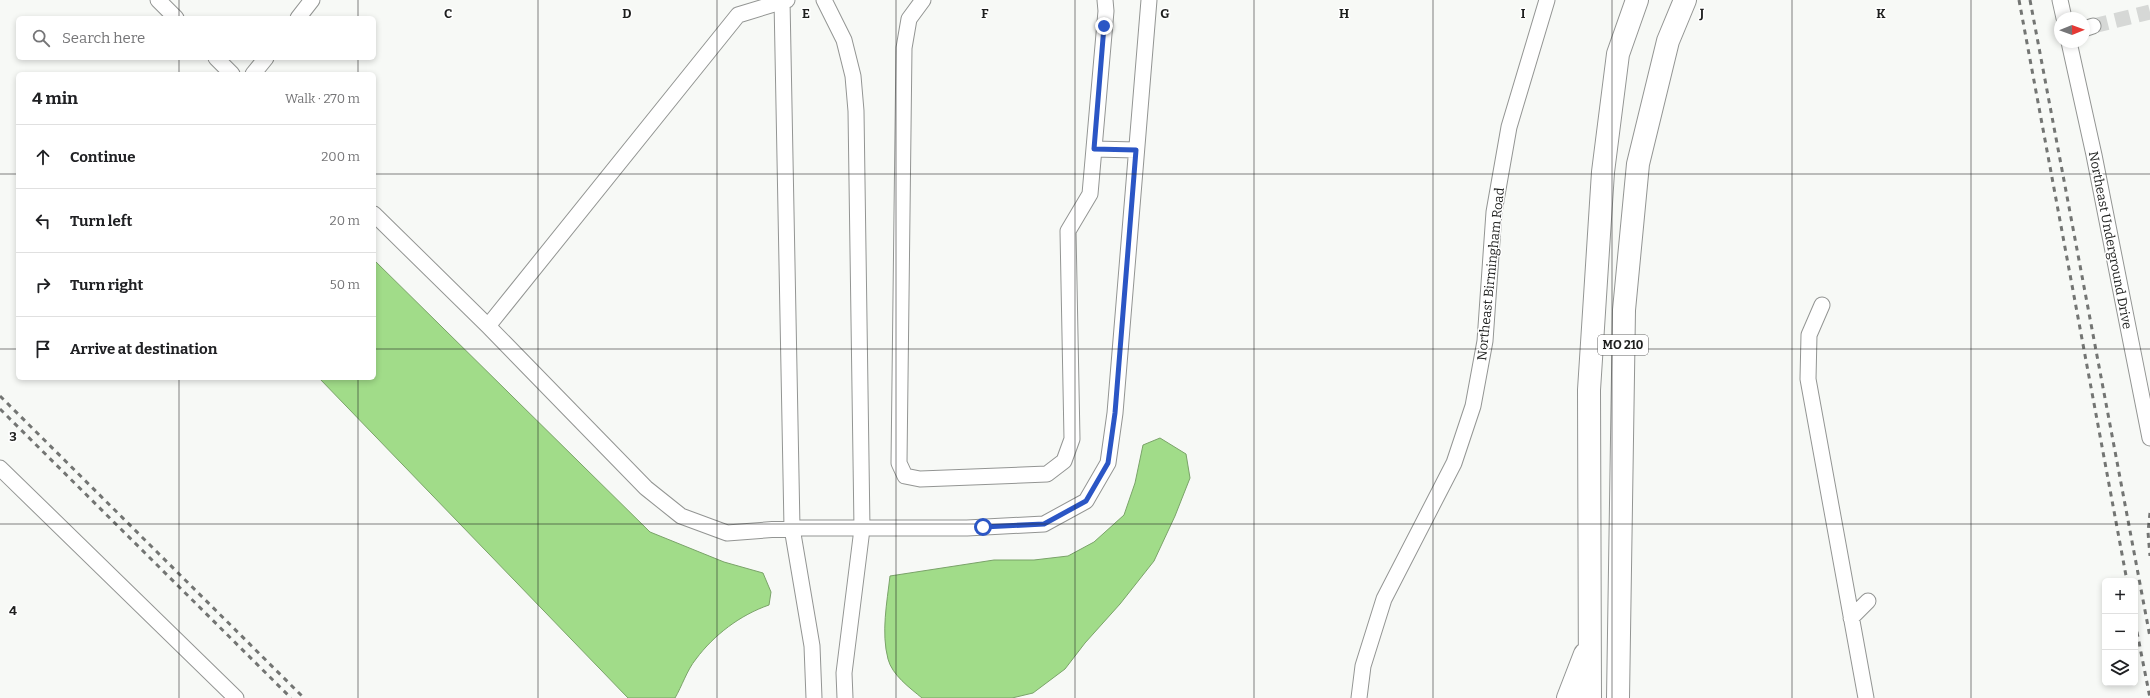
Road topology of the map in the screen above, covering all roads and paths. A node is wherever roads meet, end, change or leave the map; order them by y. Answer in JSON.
{"nodes":[{"id":1,"x":158,"y":0,"type":"edge"},
{"id":2,"x":312,"y":0,"type":"edge"},
{"id":3,"x":784,"y":0,"type":"edge"},
{"id":4,"x":824,"y":0,"type":"edge"},
{"id":5,"x":923,"y":0,"type":"edge"},
{"id":6,"x":1105,"y":0,"type":"edge"},
{"id":7,"x":1148,"y":0,"type":"edge"},
{"id":8,"x":1547,"y":0,"type":"edge"},
{"id":9,"x":1637,"y":0,"type":"edge"},
{"id":10,"x":1685,"y":0,"type":"edge"},
{"id":11,"x":2060,"y":0,"type":"edge"},
{"id":12,"x":2063,"y":12,"type":"edge"},
{"id":13,"x":174,"y":16,"type":"edge"},
{"id":14,"x":300,"y":16,"type":"edge"},
{"id":15,"x":2070,"y":48,"type":"edge"},
{"id":16,"x":218,"y":60,"type":"edge"},
{"id":17,"x":264,"y":60,"type":"edge"},
{"id":18,"x":230,"y":72,"type":"edge"},
{"id":19,"x":255,"y":72,"type":"edge"},
{"id":20,"x":1094,"y":149,"type":"junction"},
{"id":21,"x":1136,"y":150,"type":"junction"},
{"id":22,"x":376,"y":216,"type":"edge"},
{"id":23,"x":1822,"y":305,"type":"dead end"},
{"id":24,"x":488,"y":326,"type":"junction"},
{"id":25,"x":2150,"y":438,"type":"edge"},
{"id":26,"x":0,"y":468,"type":"edge"},
{"id":27,"x":792,"y":528,"type":"junction"},
{"id":28,"x":862,"y":529,"type":"junction"},
{"id":29,"x":1868,"y":601,"type":"dead end"},
{"id":30,"x":1851,"y":618,"type":"junction"},
{"id":31,"x":1590,"y":644,"type":"junction"},
{"id":32,"x":1618,"y":669,"type":"junction"},
{"id":33,"x":236,"y":698,"type":"edge"},
{"id":34,"x":814,"y":698,"type":"edge"},
{"id":35,"x":844,"y":698,"type":"edge"},
{"id":36,"x":1359,"y":698,"type":"edge"},
{"id":37,"x":1568,"y":698,"type":"edge"},
{"id":38,"x":1590,"y":698,"type":"edge"},
{"id":39,"x":1618,"y":698,"type":"edge"},
{"id":40,"x":1633,"y":698,"type":"edge"},
{"id":41,"x":1866,"y":698,"type":"edge"}],
"edges":[{"from":1,"to":13,"type":"street"},
{"from":2,"to":14,"type":"street"},
{"from":3,"to":24,"type":"street"},
{"from":3,"to":27,"type":"street"},
{"from":4,"to":28,"type":"street"},
{"from":5,"to":20,"type":"street"},
{"from":6,"to":20,"type":"street"},
{"from":7,"to":21,"type":"street"},
{"from":8,"to":36,"type":"street","name":"Northeast Birmingham Road"},
{"from":9,"to":31,"type":"highway","number":"MO 210"},
{"from":10,"to":32,"type":"highway","number":"MO 210"},
{"from":11,"to":12,"type":"street"},
{"from":15,"to":25,"type":"street","name":"Northeast Underground Drive"},
{"from":16,"to":18,"type":"street"},
{"from":17,"to":19,"type":"street"},
{"from":20,"to":21,"type":"street"},
{"from":21,"to":28,"type":"street"},
{"from":22,"to":24,"type":"street"},
{"from":23,"to":30,"type":"street"},
{"from":24,"to":27,"type":"street"},
{"from":26,"to":33,"type":"street"},
{"from":27,"to":28,"type":"street"},
{"from":27,"to":34,"type":"street"},
{"from":28,"to":35,"type":"street"},
{"from":29,"to":30,"type":"street"},
{"from":30,"to":41,"type":"street"},
{"from":31,"to":37,"type":"highway"},
{"from":31,"to":38,"type":"highway","number":"MO 210"},
{"from":32,"to":39,"type":"highway","number":"MO 210"},
{"from":32,"to":40,"type":"highway"}]}
